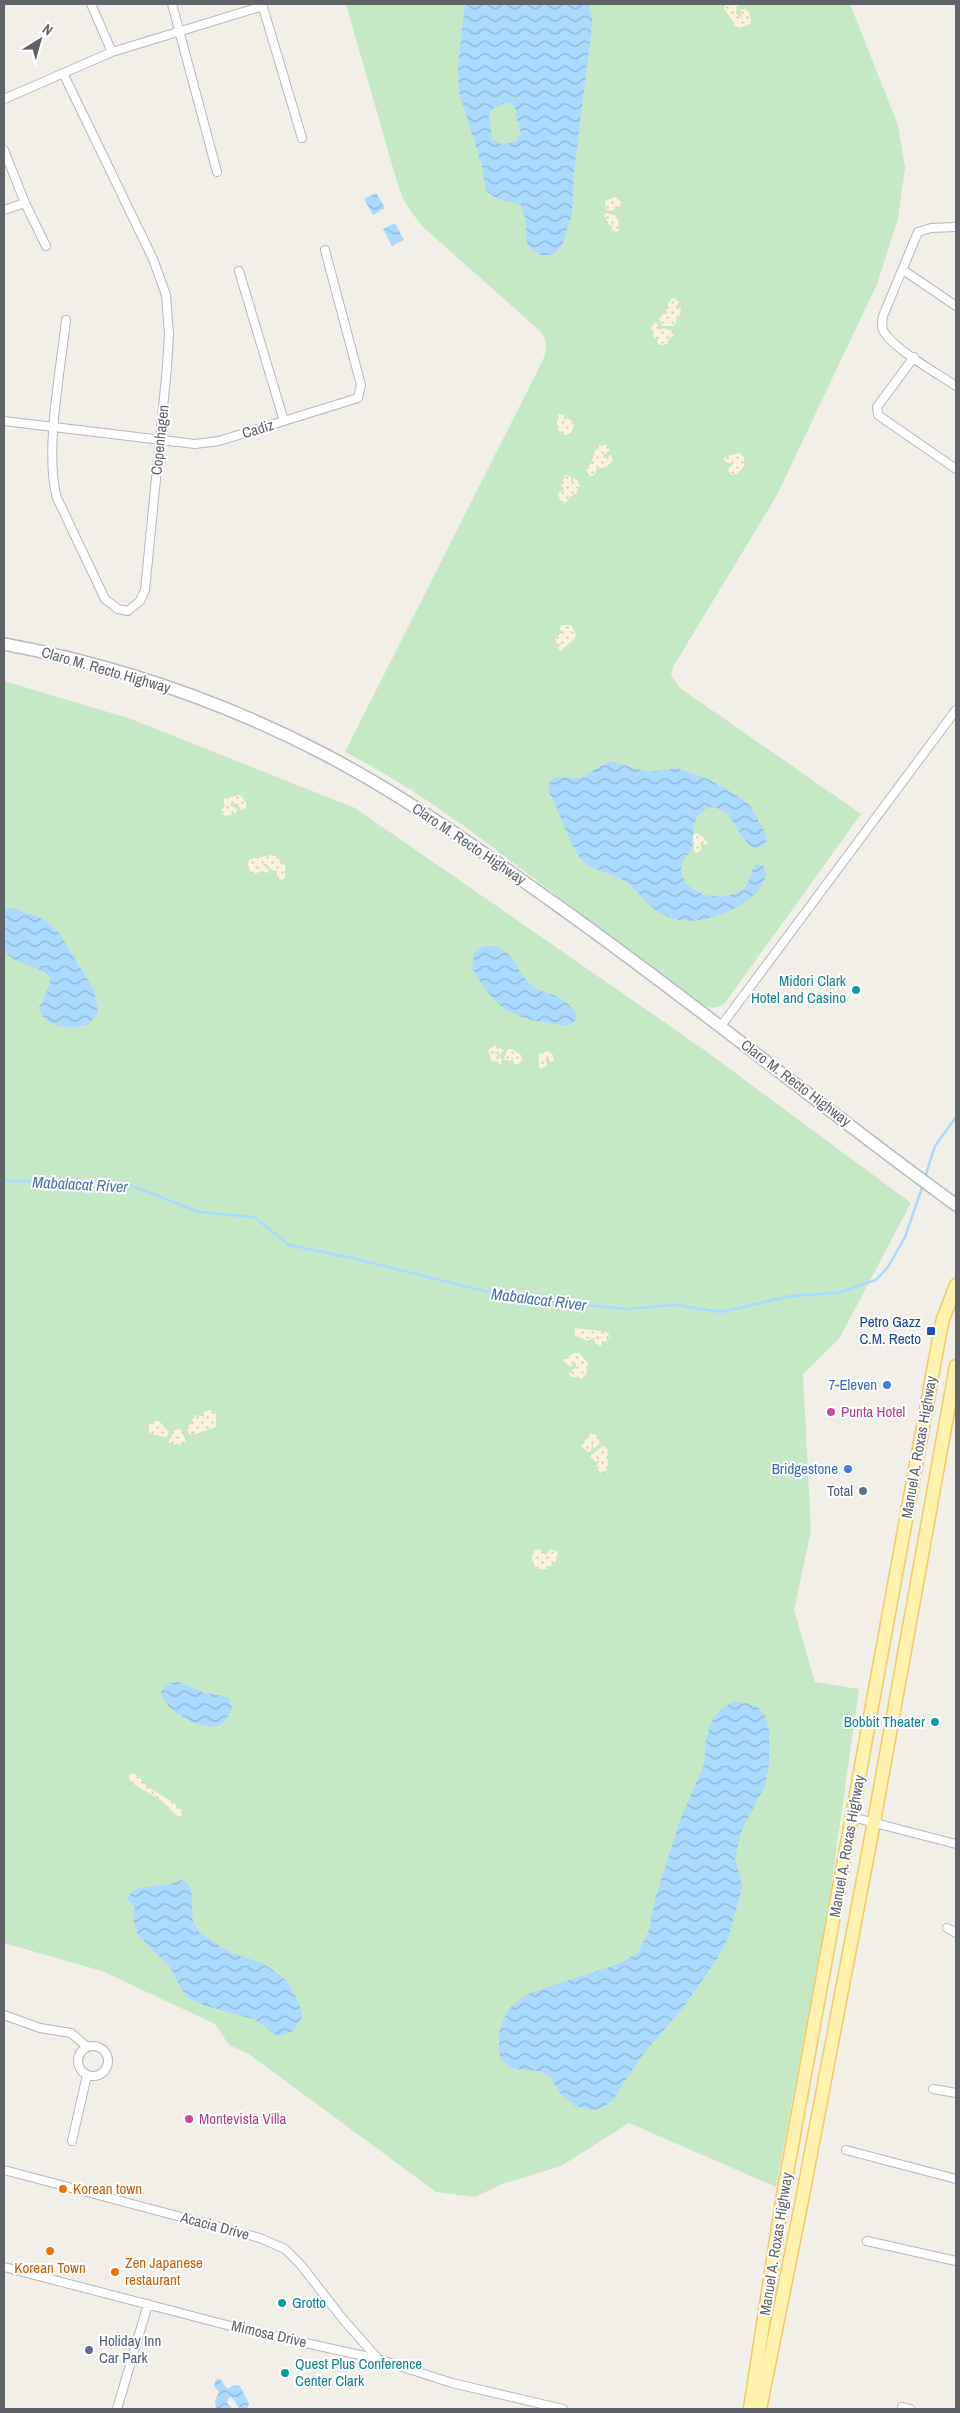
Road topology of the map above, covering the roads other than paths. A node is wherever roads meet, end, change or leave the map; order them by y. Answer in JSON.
{"nodes":[{"id":1,"x":91,"y":4,"type":"edge"},
{"id":2,"x":172,"y":4,"type":"edge"},
{"id":3,"x":263,"y":5,"type":"edge"},
{"id":4,"x":179,"y":30,"type":"junction"},
{"id":5,"x":112,"y":52,"type":"junction"},
{"id":6,"x":63,"y":73,"type":"junction"},
{"id":7,"x":4,"y":99,"type":"edge"},
{"id":8,"x":302,"y":138,"type":"dead end"},
{"id":9,"x":4,"y":150,"type":"edge"},
{"id":10,"x":217,"y":172,"type":"dead end"},
{"id":11,"x":25,"y":203,"type":"junction"},
{"id":12,"x":4,"y":210,"type":"edge"},
{"id":13,"x":956,"y":227,"type":"edge"},
{"id":14,"x":46,"y":246,"type":"dead end"},
{"id":15,"x":325,"y":250,"type":"dead end"},
{"id":16,"x":903,"y":270,"type":"junction"},
{"id":17,"x":239,"y":271,"type":"dead end"},
{"id":18,"x":956,"y":306,"type":"edge"},
{"id":19,"x":66,"y":320,"type":"dead end"},
{"id":20,"x":914,"y":357,"type":"junction"},
{"id":21,"x":956,"y":386,"type":"edge"},
{"id":22,"x":4,"y":421,"type":"edge"},
{"id":23,"x":284,"y":421,"type":"junction"},
{"id":24,"x":54,"y":426,"type":"junction"},
{"id":25,"x":161,"y":440,"type":"junction"},
{"id":26,"x":956,"y":469,"type":"edge"},
{"id":27,"x":4,"y":644,"type":"edge"},
{"id":28,"x":956,"y":710,"type":"edge"},
{"id":29,"x":721,"y":1026,"type":"junction"},
{"id":30,"x":956,"y":1204,"type":"edge"},
{"id":31,"x":956,"y":1285,"type":"edge"},
{"id":32,"x":956,"y":1366,"type":"edge"},
{"id":33,"x":852,"y":1817,"type":"junction"},
{"id":34,"x":874,"y":1822,"type":"junction"},
{"id":35,"x":956,"y":1844,"type":"edge"},
{"id":36,"x":947,"y":1928,"type":"dead end"},
{"id":37,"x":956,"y":1933,"type":"edge"},
{"id":38,"x":4,"y":2014,"type":"edge"},
{"id":39,"x":87,"y":2047,"type":"junction"},
{"id":40,"x":87,"y":2075,"type":"junction"},
{"id":41,"x":933,"y":2089,"type":"dead end"},
{"id":42,"x":956,"y":2093,"type":"edge"},
{"id":43,"x":72,"y":2141,"type":"dead end"},
{"id":44,"x":846,"y":2150,"type":"dead end"},
{"id":45,"x":4,"y":2170,"type":"edge"},
{"id":46,"x":956,"y":2179,"type":"edge"},
{"id":47,"x":868,"y":2241,"type":"dead end"},
{"id":48,"x":956,"y":2261,"type":"edge"},
{"id":49,"x":4,"y":2267,"type":"edge"},
{"id":50,"x":148,"y":2304,"type":"junction"},
{"id":51,"x":378,"y":2359,"type":"junction"},
{"id":52,"x":902,"y":2407,"type":"dead end"},
{"id":53,"x":117,"y":2409,"type":"edge"},
{"id":54,"x":563,"y":2409,"type":"edge"},
{"id":55,"x":750,"y":2409,"type":"edge"},
{"id":56,"x":760,"y":2409,"type":"edge"},
{"id":57,"x":910,"y":2409,"type":"edge"}],
"edges":[{"from":1,"to":5,"type":"street"},
{"from":2,"to":4,"type":"street"},
{"from":3,"to":4,"type":"street"},
{"from":3,"to":8,"type":"street"},
{"from":4,"to":5,"type":"street"},
{"from":4,"to":10,"type":"street"},
{"from":5,"to":6,"type":"street"},
{"from":6,"to":7,"type":"street"},
{"from":6,"to":25,"type":"street","name":"Copenhagen"},
{"from":9,"to":11,"type":"street"},
{"from":11,"to":12,"type":"street"},
{"from":11,"to":14,"type":"street"},
{"from":13,"to":16,"type":"street"},
{"from":15,"to":23,"type":"street","name":"Cadiz"},
{"from":16,"to":18,"type":"street"},
{"from":16,"to":20,"type":"street"},
{"from":17,"to":23,"type":"street"},
{"from":19,"to":24,"type":"street"},
{"from":20,"to":21,"type":"street"},
{"from":20,"to":26,"type":"street"},
{"from":22,"to":24,"type":"street","name":"Cadiz"},
{"from":23,"to":25,"type":"street","name":"Cadiz"},
{"from":24,"to":25,"type":"street","name":"Cadiz"},
{"from":24,"to":25,"type":"street","name":"Copenhagen"},
{"from":27,"to":29,"type":"main road","name":"Claro M. Recto Highway"},
{"from":28,"to":29,"type":"street"},
{"from":29,"to":30,"type":"main road","name":"Claro M. Recto Highway"},
{"from":31,"to":33,"type":"main road","name":"Manuel A. Roxas Highway"},
{"from":32,"to":34,"type":"main road","name":"Manuel A. Roxas Highway"},
{"from":33,"to":34,"type":"street"},
{"from":33,"to":55,"type":"main road","name":"Manuel A. Roxas Highway"},
{"from":34,"to":35,"type":"street"},
{"from":34,"to":56,"type":"main road","name":"Manuel A. Roxas Highway"},
{"from":36,"to":37,"type":"street"},
{"from":38,"to":39,"type":"street"},
{"from":39,"to":40,"type":"street"},
{"from":39,"to":40,"type":"street"},
{"from":40,"to":43,"type":"street"},
{"from":41,"to":42,"type":"street"},
{"from":44,"to":46,"type":"street"},
{"from":45,"to":51,"type":"street","name":"Acacia Drive"},
{"from":47,"to":48,"type":"street"},
{"from":49,"to":50,"type":"street","name":"Mimosa Drive"},
{"from":50,"to":51,"type":"street","name":"Mimosa Drive"},
{"from":50,"to":53,"type":"street"},
{"from":51,"to":54,"type":"street","name":"Mimosa Drive"},
{"from":52,"to":57,"type":"street"}]}
